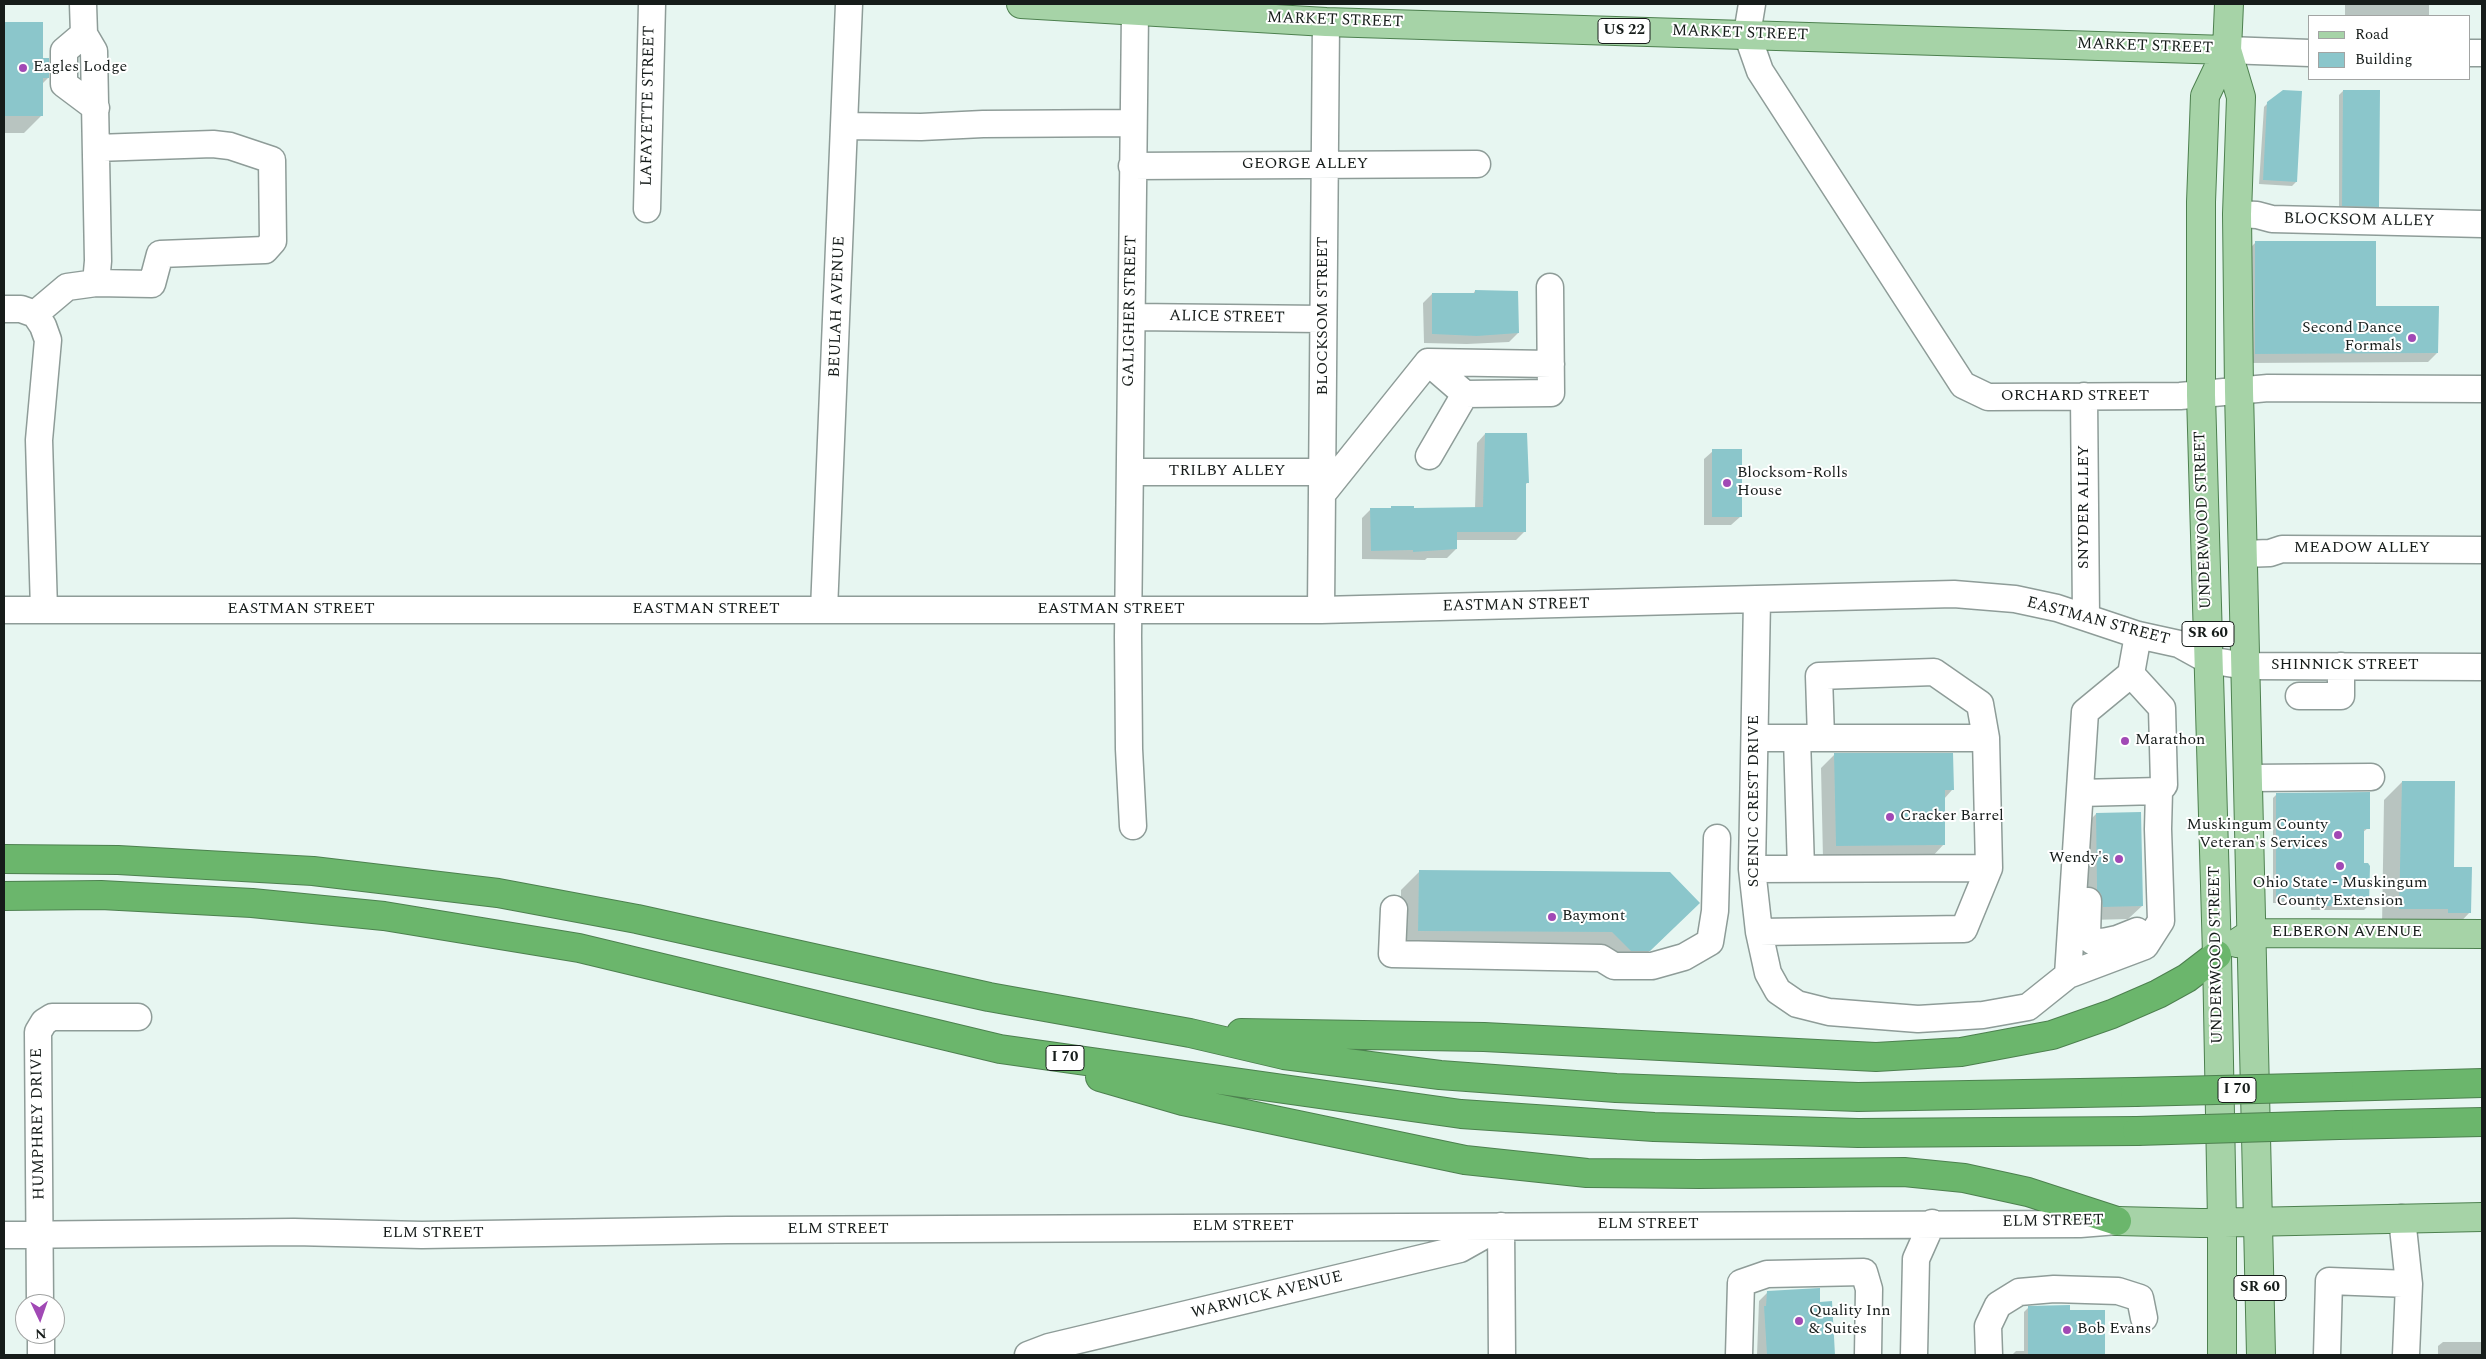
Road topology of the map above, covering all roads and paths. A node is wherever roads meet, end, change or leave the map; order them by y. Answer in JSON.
{"nodes":[{"id":1,"x":83,"y":4,"type":"edge"},
{"id":2,"x":652,"y":4,"type":"edge"},
{"id":3,"x":849,"y":4,"type":"edge"},
{"id":4,"x":1021,"y":4,"type":"edge"},
{"id":5,"x":1752,"y":4,"type":"edge"},
{"id":6,"x":2229,"y":4,"type":"edge"},
{"id":7,"x":1135,"y":12,"type":"junction"},
{"id":8,"x":1326,"y":22,"type":"junction"},
{"id":9,"x":1747,"y":34,"type":"junction"},
{"id":10,"x":2228,"y":50,"type":"junction"},
{"id":11,"x":2308,"y":53,"type":"edge"},
{"id":12,"x":1132,"y":123,"type":"junction"},
{"id":13,"x":845,"y":126,"type":"junction"},
{"id":14,"x":96,"y":148,"type":"junction"},
{"id":15,"x":1477,"y":164,"type":"dead end"},
{"id":16,"x":1325,"y":165,"type":"junction"},
{"id":17,"x":1132,"y":166,"type":"junction"},
{"id":18,"x":647,"y":209,"type":"dead end"},
{"id":19,"x":2237,"y":214,"type":"junction"},
{"id":20,"x":2482,"y":224,"type":"edge"},
{"id":21,"x":96,"y":283,"type":"junction"},
{"id":22,"x":1550,"y":287,"type":"dead end"},
{"id":23,"x":4,"y":309,"type":"edge"},
{"id":24,"x":35,"y":314,"type":"junction"},
{"id":25,"x":1132,"y":317,"type":"junction"},
{"id":26,"x":1323,"y":319,"type":"junction"},
{"id":27,"x":1428,"y":362,"type":"junction"},
{"id":28,"x":1551,"y":364,"type":"junction"},
{"id":29,"x":2482,"y":389,"type":"edge"},
{"id":30,"x":2239,"y":391,"type":"junction"},
{"id":31,"x":1465,"y":394,"type":"junction"},
{"id":32,"x":2201,"y":395,"type":"junction"},
{"id":33,"x":2084,"y":396,"type":"junction"},
{"id":34,"x":1429,"y":456,"type":"dead end"},
{"id":35,"x":1130,"y":472,"type":"junction"},
{"id":36,"x":1324,"y":482,"type":"junction"},
{"id":37,"x":2482,"y":550,"type":"edge"},
{"id":38,"x":2243,"y":554,"type":"junction"},
{"id":39,"x":1757,"y":600,"type":"junction"},
{"id":40,"x":4,"y":610,"type":"edge"},
{"id":41,"x":44,"y":610,"type":"junction"},
{"id":42,"x":824,"y":610,"type":"junction"},
{"id":43,"x":1129,"y":610,"type":"junction"},
{"id":44,"x":1321,"y":610,"type":"junction"},
{"id":45,"x":2086,"y":617,"type":"junction"},
{"id":46,"x":2138,"y":635,"type":"junction"},
{"id":47,"x":2208,"y":660,"type":"junction"},
{"id":48,"x":2246,"y":666,"type":"junction"},
{"id":49,"x":2341,"y":666,"type":"junction"},
{"id":50,"x":2482,"y":667,"type":"edge"},
{"id":51,"x":2131,"y":674,"type":"junction"},
{"id":52,"x":2299,"y":696,"type":"dead end"},
{"id":53,"x":1754,"y":738,"type":"junction"},
{"id":54,"x":1809,"y":738,"type":"junction"},
{"id":55,"x":1986,"y":738,"type":"junction"},
{"id":56,"x":2371,"y":777,"type":"dead end"},
{"id":57,"x":2248,"y":778,"type":"junction"},
{"id":58,"x":2159,"y":791,"type":"junction"},
{"id":59,"x":2085,"y":793,"type":"junction"},
{"id":60,"x":1133,"y":826,"type":"dead end"},
{"id":61,"x":2158,"y":829,"type":"junction"},
{"id":62,"x":1717,"y":838,"type":"dead end"},
{"id":63,"x":4,"y":860,"type":"edge"},
{"id":64,"x":1989,"y":868,"type":"junction"},
{"id":65,"x":1752,"y":869,"type":"junction"},
{"id":66,"x":1801,"y":869,"type":"junction"},
{"id":67,"x":4,"y":896,"type":"edge"},
{"id":68,"x":1394,"y":909,"type":"dead end"},
{"id":69,"x":1759,"y":932,"type":"junction"},
{"id":70,"x":2252,"y":933,"type":"junction"},
{"id":71,"x":2482,"y":934,"type":"edge"},
{"id":72,"x":2218,"y":955,"type":"junction"},
{"id":73,"x":2068,"y":975,"type":"junction"},
{"id":74,"x":138,"y":1017,"type":"dead end"},
{"id":75,"x":1190,"y":1033,"type":"junction"},
{"id":76,"x":1000,"y":1048,"type":"junction"},
{"id":77,"x":2482,"y":1083,"type":"edge"},
{"id":78,"x":2482,"y":1122,"type":"edge"},
{"id":79,"x":2482,"y":1217,"type":"edge"},
{"id":80,"x":2402,"y":1218,"type":"junction"},
{"id":81,"x":2259,"y":1220,"type":"junction"},
{"id":82,"x":2117,"y":1221,"type":"junction"},
{"id":83,"x":2222,"y":1222,"type":"junction"},
{"id":84,"x":1932,"y":1223,"type":"junction"},
{"id":85,"x":1501,"y":1226,"type":"junction"},
{"id":86,"x":39,"y":1234,"type":"junction"},
{"id":87,"x":4,"y":1235,"type":"edge"},
{"id":88,"x":2409,"y":1284,"type":"junction"},
{"id":89,"x":40,"y":1294,"type":"edge"},
{"id":90,"x":2144,"y":1318,"type":"dead end"},
{"id":91,"x":1028,"y":1355,"type":"edge"},
{"id":92,"x":1502,"y":1355,"type":"edge"},
{"id":93,"x":1739,"y":1355,"type":"edge"},
{"id":94,"x":1868,"y":1355,"type":"edge"},
{"id":95,"x":1914,"y":1355,"type":"edge"},
{"id":96,"x":1989,"y":1355,"type":"edge"},
{"id":97,"x":2222,"y":1355,"type":"edge"},
{"id":98,"x":2261,"y":1355,"type":"edge"},
{"id":99,"x":2327,"y":1355,"type":"edge"},
{"id":100,"x":2406,"y":1355,"type":"edge"}],
"edges":[{"from":1,"to":14,"type":"street"},
{"from":2,"to":18,"type":"street","name":"LAFAYETTE STREET"},
{"from":3,"to":13,"type":"street","name":"BEULAH AVENUE"},
{"from":4,"to":7,"type":"main road","name":"MARKET STREET","number":"US 22"},
{"from":5,"to":9,"type":"street"},
{"from":6,"to":10,"type":"main road","name":"UNDERWOOD STREET"},
{"from":7,"to":8,"type":"main road","name":"MARKET STREET","number":"US 22"},
{"from":7,"to":12,"type":"street","name":"GALIGHER STREET"},
{"from":8,"to":9,"type":"main road","name":"MARKET STREET","number":"US 22"},
{"from":8,"to":16,"type":"street","name":"BLOCKSOM STREET"},
{"from":9,"to":10,"type":"main road","name":"MARKET STREET","number":"US 22"},
{"from":9,"to":33,"type":"street","name":"ORCHARD STREET"},
{"from":10,"to":11,"type":"street","name":"MARKET STREET"},
{"from":10,"to":19,"type":"main road","name":"UNDERWOOD STREET","number":"SR 60"},
{"from":10,"to":32,"type":"main road","name":"UNDERWOOD STREET","number":"SR 60"},
{"from":12,"to":13,"type":"street"},
{"from":12,"to":17,"type":"street","name":"GALIGHER STREET"},
{"from":13,"to":42,"type":"street","name":"BEULAH AVENUE"},
{"from":14,"to":21,"type":"street"},
{"from":14,"to":21,"type":"street"},
{"from":15,"to":16,"type":"street","name":"GEORGE ALLEY"},
{"from":16,"to":17,"type":"street","name":"GEORGE ALLEY"},
{"from":16,"to":26,"type":"street","name":"BLOCKSOM STREET"},
{"from":17,"to":25,"type":"street","name":"GALIGHER STREET"},
{"from":19,"to":20,"type":"street","name":"BLOCKSOM ALLEY"},
{"from":19,"to":30,"type":"main road","name":"UNDERWOOD STREET","number":"SR 60"},
{"from":21,"to":24,"type":"street"},
{"from":22,"to":28,"type":"street"},
{"from":23,"to":24,"type":"street"},
{"from":24,"to":41,"type":"street"},
{"from":25,"to":26,"type":"street","name":"ALICE STREET"},
{"from":25,"to":35,"type":"street","name":"GALIGHER STREET"},
{"from":26,"to":36,"type":"street","name":"BLOCKSOM STREET"},
{"from":27,"to":28,"type":"street"},
{"from":27,"to":31,"type":"street"},
{"from":27,"to":36,"type":"street"},
{"from":28,"to":31,"type":"street"},
{"from":29,"to":30,"type":"street","name":"ORCHARD STREET"},
{"from":30,"to":32,"type":"street","name":"ORCHARD STREET"},
{"from":30,"to":38,"type":"main road","name":"UNDERWOOD STREET","number":"SR 60"},
{"from":31,"to":34,"type":"street"},
{"from":32,"to":33,"type":"street","name":"ORCHARD STREET"},
{"from":32,"to":47,"type":"main road","name":"UNDERWOOD STREET","number":"SR 60"},
{"from":33,"to":45,"type":"street","name":"SNYDER ALLEY"},
{"from":35,"to":36,"type":"street","name":"TRILBY ALLEY"},
{"from":35,"to":43,"type":"street","name":"GALIGHER STREET"},
{"from":36,"to":44,"type":"street","name":"BLOCKSOM STREET"},
{"from":37,"to":38,"type":"street","name":"MEADOW ALLEY"},
{"from":38,"to":48,"type":"main road","name":"UNDERWOOD STREET","number":"SR 60"},
{"from":39,"to":44,"type":"street","name":"EASTMAN STREET"},
{"from":39,"to":45,"type":"street","name":"EASTMAN STREET"},
{"from":39,"to":53,"type":"street","name":"SCENIC CREST DRIVE"},
{"from":40,"to":41,"type":"street","name":"EASTMAN STREET"},
{"from":41,"to":42,"type":"street","name":"EASTMAN STREET"},
{"from":42,"to":43,"type":"street","name":"EASTMAN STREET"},
{"from":43,"to":44,"type":"street","name":"EASTMAN STREET"},
{"from":43,"to":60,"type":"street","name":"GALIGHER STREET"},
{"from":45,"to":46,"type":"street","name":"EASTMAN STREET"},
{"from":46,"to":47,"type":"street","name":"EASTMAN STREET"},
{"from":46,"to":51,"type":"street"},
{"from":47,"to":48,"type":"street","name":"SHINNICK STREET"},
{"from":47,"to":72,"type":"main road","name":"UNDERWOOD STREET","number":"SR 60"},
{"from":48,"to":49,"type":"street","name":"SHINNICK STREET"},
{"from":48,"to":57,"type":"main road","name":"UNDERWOOD STREET","number":"SR 60"},
{"from":49,"to":50,"type":"street","name":"SHINNICK STREET"},
{"from":49,"to":52,"type":"street"},
{"from":51,"to":58,"type":"street","name":"SCENIC CREST DRIVE"},
{"from":51,"to":59,"type":"street"},
{"from":53,"to":54,"type":"street"},
{"from":53,"to":65,"type":"street","name":"SCENIC CREST DRIVE"},
{"from":54,"to":55,"type":"street"},
{"from":54,"to":55,"type":"street"},
{"from":54,"to":66,"type":"street"},
{"from":55,"to":64,"type":"street"},
{"from":56,"to":57,"type":"street"},
{"from":57,"to":70,"type":"main road","name":"UNDERWOOD STREET","number":"SR 60"},
{"from":58,"to":59,"type":"street"},
{"from":58,"to":61,"type":"street","name":"SCENIC CREST DRIVE"},
{"from":59,"to":61,"type":"street"},
{"from":59,"to":73,"type":"street"},
{"from":61,"to":73,"type":"street","name":"SCENIC CREST DRIVE"},
{"from":62,"to":68,"type":"street"},
{"from":63,"to":75,"type":"highway","number":"I 70"},
{"from":64,"to":66,"type":"street"},
{"from":64,"to":69,"type":"street"},
{"from":65,"to":66,"type":"street"},
{"from":65,"to":69,"type":"street","name":"SCENIC CREST DRIVE"},
{"from":67,"to":76,"type":"highway","number":"I 70"},
{"from":69,"to":73,"type":"street","name":"SCENIC CREST DRIVE"},
{"from":70,"to":71,"type":"main road","name":"ELBERON AVENUE"},
{"from":70,"to":72,"type":"main road","name":"ELBERON AVENUE"},
{"from":70,"to":81,"type":"main road","name":"UNDERWOOD STREET","number":"SR 60"},
{"from":72,"to":75,"type":"highway"},
{"from":72,"to":83,"type":"main road","name":"UNDERWOOD STREET","number":"SR 60"},
{"from":74,"to":86,"type":"street","name":"HUMPHREY DRIVE"},
{"from":75,"to":77,"type":"highway","number":"I 70","bridge":true},
{"from":76,"to":78,"type":"highway","number":"I 70","bridge":true},
{"from":76,"to":82,"type":"highway"},
{"from":79,"to":80,"type":"main road","name":"ELM STREET"},
{"from":80,"to":81,"type":"main road","name":"ELM STREET"},
{"from":80,"to":88,"type":"street"},
{"from":81,"to":83,"type":"main road","name":"ELM STREET"},
{"from":81,"to":98,"type":"main road","name":"UNDERWOOD STREET","number":"SR 60"},
{"from":82,"to":83,"type":"main road","name":"ELM STREET"},
{"from":82,"to":84,"type":"street","name":"ELM STREET"},
{"from":83,"to":97,"type":"main road","name":"UNDERWOOD STREET","number":"SR 60"},
{"from":84,"to":85,"type":"street","name":"ELM STREET"},
{"from":84,"to":95,"type":"street"},
{"from":85,"to":86,"type":"street","name":"ELM STREET"},
{"from":85,"to":91,"type":"street","name":"WARWICK AVENUE"},
{"from":85,"to":92,"type":"street"},
{"from":86,"to":87,"type":"street","name":"ELM STREET"},
{"from":86,"to":89,"type":"street","name":"HUMPHREY DRIVE"},
{"from":88,"to":99,"type":"street"},
{"from":88,"to":100,"type":"street"},
{"from":90,"to":96,"type":"street"},
{"from":93,"to":94,"type":"street"}]}
